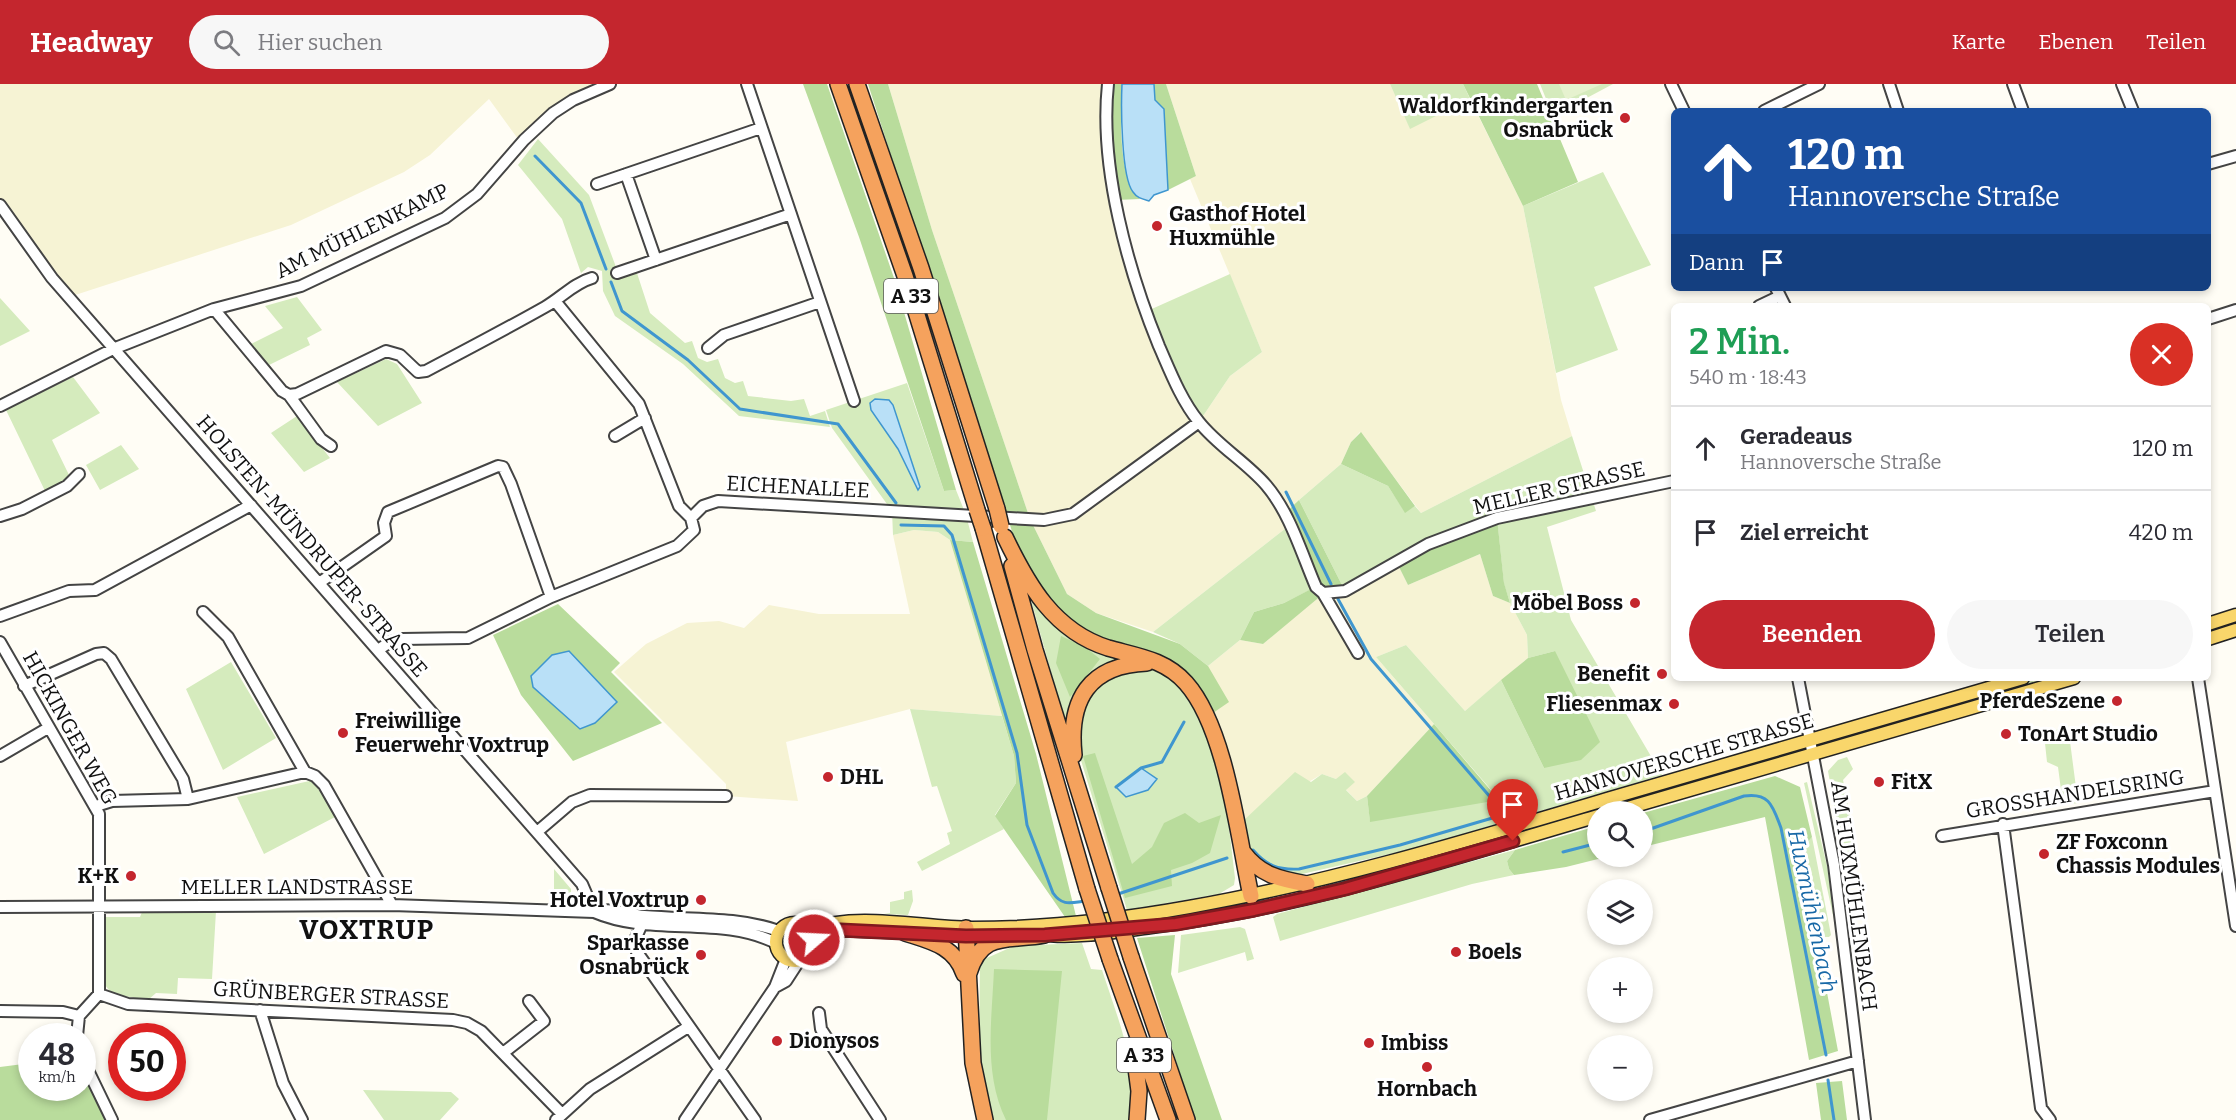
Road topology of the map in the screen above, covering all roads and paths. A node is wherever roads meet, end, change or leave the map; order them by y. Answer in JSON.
{"nodes":[{"id":1,"x":610,"y":84,"type":"edge"},
{"id":2,"x":747,"y":84,"type":"edge"},
{"id":3,"x":838,"y":84,"type":"edge"},
{"id":4,"x":857,"y":84,"type":"edge"},
{"id":5,"x":1108,"y":84,"type":"edge"},
{"id":6,"x":1671,"y":84,"type":"edge"},
{"id":7,"x":1819,"y":84,"type":"edge"},
{"id":8,"x":1889,"y":84,"type":"edge"},
{"id":9,"x":2013,"y":84,"type":"edge"},
{"id":10,"x":2122,"y":84,"type":"edge"},
{"id":11,"x":1683,"y":108,"type":"edge"},
{"id":12,"x":1770,"y":108,"type":"edge"},
{"id":13,"x":1897,"y":108,"type":"edge"},
{"id":14,"x":2022,"y":108,"type":"edge"},
{"id":15,"x":2132,"y":108,"type":"edge"},
{"id":16,"x":761,"y":128,"type":"junction"},
{"id":17,"x":2236,"y":156,"type":"edge"},
{"id":18,"x":2211,"y":163,"type":"edge"},
{"id":19,"x":626,"y":174,"type":"junction"},
{"id":20,"x":597,"y":184,"type":"dead end"},
{"id":21,"x":0,"y":205,"type":"edge"},
{"id":22,"x":790,"y":214,"type":"junction"},
{"id":23,"x":656,"y":260,"type":"junction"},
{"id":24,"x":617,"y":273,"type":"dead end"},
{"id":25,"x":592,"y":279,"type":"dead end"},
{"id":26,"x":1780,"y":297,"type":"edge"},
{"id":27,"x":555,"y":301,"type":"junction"},
{"id":28,"x":820,"y":302,"type":"junction"},
{"id":29,"x":1766,"y":303,"type":"edge"},
{"id":30,"x":214,"y":309,"type":"junction"},
{"id":31,"x":2236,"y":310,"type":"edge"},
{"id":32,"x":2211,"y":318,"type":"edge"},
{"id":33,"x":708,"y":348,"type":"dead end"},
{"id":34,"x":113,"y":349,"type":"junction"},
{"id":35,"x":289,"y":395,"type":"junction"},
{"id":36,"x":854,"y":401,"type":"dead end"},
{"id":37,"x":0,"y":406,"type":"edge"},
{"id":38,"x":645,"y":418,"type":"junction"},
{"id":39,"x":1199,"y":422,"type":"junction"},
{"id":40,"x":615,"y":436,"type":"dead end"},
{"id":41,"x":332,"y":446,"type":"dead end"},
{"id":42,"x":79,"y":474,"type":"dead end"},
{"id":43,"x":1671,"y":482,"type":"edge"},
{"id":44,"x":251,"y":505,"type":"junction"},
{"id":45,"x":0,"y":516,"type":"edge"},
{"id":46,"x":691,"y":518,"type":"junction"},
{"id":47,"x":1003,"y":532,"type":"junction"},
{"id":48,"x":319,"y":583,"type":"junction"},
{"id":49,"x":1323,"y":593,"type":"junction"},
{"id":50,"x":551,"y":597,"type":"junction"},
{"id":51,"x":203,"y":612,"type":"dead end"},
{"id":52,"x":2236,"y":615,"type":"edge"},
{"id":53,"x":0,"y":616,"type":"edge"},
{"id":54,"x":2211,"y":623,"type":"edge"},
{"id":55,"x":2236,"y":630,"type":"edge"},
{"id":56,"x":2211,"y":638,"type":"edge"},
{"id":57,"x":0,"y":642,"type":"edge"},
{"id":58,"x":378,"y":650,"type":"junction"},
{"id":59,"x":1358,"y":653,"type":"dead end"},
{"id":60,"x":1158,"y":662,"type":"junction"},
{"id":61,"x":1799,"y":681,"type":"edge"},
{"id":62,"x":2013,"y":681,"type":"edge"},
{"id":63,"x":2064,"y":681,"type":"edge"},
{"id":64,"x":2198,"y":681,"type":"edge"},
{"id":65,"x":24,"y":686,"type":"junction"},
{"id":66,"x":48,"y":728,"type":"junction"},
{"id":67,"x":1810,"y":740,"type":"junction"},
{"id":68,"x":1813,"y":754,"type":"junction"},
{"id":69,"x":0,"y":756,"type":"edge"},
{"id":70,"x":305,"y":772,"type":"junction"},
{"id":71,"x":1078,"y":787,"type":"junction"},
{"id":72,"x":2215,"y":791,"type":"junction"},
{"id":73,"x":726,"y":796,"type":"dead end"},
{"id":74,"x":188,"y":799,"type":"junction"},
{"id":75,"x":1652,"y":801,"type":"edge"},
{"id":76,"x":96,"y":806,"type":"junction"},
{"id":77,"x":1587,"y":819,"type":"edge"},
{"id":78,"x":2003,"y":824,"type":"junction"},
{"id":79,"x":537,"y":832,"type":"junction"},
{"id":80,"x":1942,"y":836,"type":"dead end"},
{"id":81,"x":1241,"y":849,"type":"junction"},
{"id":82,"x":1307,"y":884,"type":"junction"},
{"id":83,"x":1252,"y":903,"type":"junction"},
{"id":84,"x":392,"y":905,"type":"junction"},
{"id":85,"x":100,"y":906,"type":"junction"},
{"id":86,"x":0,"y":907,"type":"edge"},
{"id":87,"x":594,"y":912,"type":"junction"},
{"id":88,"x":641,"y":926,"type":"junction"},
{"id":89,"x":2236,"y":926,"type":"edge"},
{"id":90,"x":966,"y":932,"type":"junction"},
{"id":91,"x":905,"y":933,"type":"junction"},
{"id":92,"x":811,"y":934,"type":"junction"},
{"id":93,"x":1045,"y":935,"type":"junction"},
{"id":94,"x":777,"y":937,"type":"junction"},
{"id":95,"x":786,"y":959,"type":"junction"},
{"id":96,"x":799,"y":961,"type":"junction"},
{"id":97,"x":968,"y":985,"type":"junction"},
{"id":98,"x":775,"y":987,"type":"junction"},
{"id":99,"x":1122,"y":989,"type":"junction"},
{"id":100,"x":99,"y":994,"type":"junction"},
{"id":101,"x":529,"y":1001,"type":"dead end"},
{"id":102,"x":260,"y":1010,"type":"junction"},
{"id":103,"x":0,"y":1011,"type":"edge"},
{"id":104,"x":819,"y":1013,"type":"dead end"},
{"id":105,"x":79,"y":1016,"type":"junction"},
{"id":106,"x":78,"y":1023,"type":"edge"},
{"id":107,"x":688,"y":1027,"type":"junction"},
{"id":108,"x":503,"y":1053,"type":"junction"},
{"id":109,"x":1858,"y":1061,"type":"junction"},
{"id":110,"x":718,"y":1067,"type":"junction"},
{"id":111,"x":96,"y":1087,"type":"edge"},
{"id":112,"x":559,"y":1117,"type":"edge"},
{"id":113,"x":112,"y":1120,"type":"edge"},
{"id":114,"x":302,"y":1120,"type":"edge"},
{"id":115,"x":685,"y":1120,"type":"edge"},
{"id":116,"x":755,"y":1120,"type":"edge"},
{"id":117,"x":880,"y":1120,"type":"edge"},
{"id":118,"x":985,"y":1120,"type":"edge"},
{"id":119,"x":1137,"y":1120,"type":"edge"},
{"id":120,"x":1168,"y":1120,"type":"edge"},
{"id":121,"x":1187,"y":1120,"type":"edge"},
{"id":122,"x":1650,"y":1120,"type":"edge"},
{"id":123,"x":1864,"y":1120,"type":"edge"},
{"id":124,"x":2050,"y":1120,"type":"edge"}],
"edges":[{"from":1,"to":30,"type":"street","name":"AM MÜHLENKAMP"},
{"from":2,"to":16,"type":"street"},
{"from":3,"to":99,"type":"highway","number":"A 33","bridge":true},
{"from":4,"to":47,"type":"highway","number":"A 33","bridge":true},
{"from":5,"to":39,"type":"street"},
{"from":6,"to":11,"type":"street"},
{"from":7,"to":12,"type":"street"},
{"from":8,"to":13,"type":"street"},
{"from":9,"to":14,"type":"street"},
{"from":10,"to":15,"type":"street"},
{"from":16,"to":19,"type":"street"},
{"from":16,"to":22,"type":"street"},
{"from":17,"to":18,"type":"street"},
{"from":19,"to":20,"type":"street"},
{"from":19,"to":23,"type":"street"},
{"from":21,"to":34,"type":"street","name":"HOLSTEN-MÜNDRUPER-STRASSE"},
{"from":22,"to":23,"type":"street"},
{"from":22,"to":28,"type":"street"},
{"from":23,"to":24,"type":"street"},
{"from":25,"to":27,"type":"street"},
{"from":26,"to":29,"type":"street"},
{"from":27,"to":35,"type":"street"},
{"from":27,"to":38,"type":"street"},
{"from":28,"to":33,"type":"street"},
{"from":28,"to":36,"type":"street"},
{"from":30,"to":34,"type":"street","name":"AM MÜHLENKAMP"},
{"from":30,"to":35,"type":"street"},
{"from":31,"to":32,"type":"street"},
{"from":34,"to":37,"type":"street","name":"AM MÜHLENKAMP"},
{"from":34,"to":44,"type":"street","name":"HOLSTEN-MÜNDRUPER-STRASSE"},
{"from":35,"to":41,"type":"street"},
{"from":38,"to":40,"type":"street"},
{"from":38,"to":46,"type":"street"},
{"from":39,"to":46,"type":"street","name":"EICHENALLEE"},
{"from":39,"to":49,"type":"street"},
{"from":42,"to":45,"type":"street"},
{"from":43,"to":49,"type":"street","name":"MELLER STRASSE"},
{"from":44,"to":48,"type":"street","name":"HOLSTEN-MÜNDRUPER-STRASSE"},
{"from":44,"to":53,"type":"street"},
{"from":46,"to":50,"type":"street"},
{"from":47,"to":60,"type":"highway"},
{"from":47,"to":71,"type":"highway","number":"A 33"},
{"from":48,"to":50,"type":"street"},
{"from":48,"to":58,"type":"street","name":"HOLSTEN-MÜNDRUPER-STRASSE"},
{"from":49,"to":59,"type":"street"},
{"from":50,"to":58,"type":"street"},
{"from":51,"to":70,"type":"street"},
{"from":52,"to":54,"type":"main road"},
{"from":55,"to":56,"type":"main road"},
{"from":57,"to":65,"type":"street","name":"HICKINGER WEG"},
{"from":58,"to":79,"type":"street","name":"HOLSTEN-MÜNDRUPER-STRASSE"},
{"from":60,"to":71,"type":"highway"},
{"from":60,"to":81,"type":"highway"},
{"from":61,"to":67,"type":"street","name":"AM HUXMÜHLENBACH"},
{"from":62,"to":67,"type":"main road","name":"HANNOVERSCHE STRASSE"},
{"from":63,"to":68,"type":"main road","name":"HANNOVERSCHE STRASSE"},
{"from":64,"to":72,"type":"street"},
{"from":65,"to":66,"type":"street","name":"HICKINGER WEG"},
{"from":65,"to":74,"type":"street"},
{"from":66,"to":69,"type":"street"},
{"from":66,"to":76,"type":"street","name":"HICKINGER WEG"},
{"from":67,"to":68,"type":"street","name":"AM HUXMÜHLENBACH"},
{"from":67,"to":82,"type":"main road","name":"HANNOVERSCHE STRASSE"},
{"from":68,"to":75,"type":"main road","name":"HANNOVERSCHE STRASSE"},
{"from":68,"to":109,"type":"street","name":"AM HUXMÜHLENBACH"},
{"from":70,"to":74,"type":"street"},
{"from":70,"to":84,"type":"street"},
{"from":71,"to":121,"type":"highway","number":"A 33","bridge":true},
{"from":72,"to":78,"type":"street","name":"GROSSHANDELSRING"},
{"from":72,"to":89,"type":"street"},
{"from":73,"to":79,"type":"street"},
{"from":74,"to":76,"type":"street"},
{"from":76,"to":85,"type":"street","name":"HICKINGER WEG"},
{"from":77,"to":83,"type":"main road","name":"HANNOVERSCHE STRASSE"},
{"from":78,"to":80,"type":"street","name":"GROSSHANDELSRING"},
{"from":78,"to":124,"type":"street"},
{"from":79,"to":87,"type":"street","name":"HOLSTEN-MÜNDRUPER-STRASSE"},
{"from":81,"to":82,"type":"highway"},
{"from":81,"to":83,"type":"highway"},
{"from":82,"to":83,"type":"main road","name":"HANNOVERSCHE STRASSE"},
{"from":83,"to":90,"type":"main road","name":"HANNOVERSCHE STRASSE"},
{"from":83,"to":93,"type":"main road","name":"HANNOVERSCHE STRASSE"},
{"from":84,"to":85,"type":"street","name":"MELLER LANDSTRASSE"},
{"from":84,"to":87,"type":"street","name":"MELLER LANDSTRASSE"},
{"from":85,"to":86,"type":"street","name":"MELLER LANDSTRASSE"},
{"from":85,"to":100,"type":"street"},
{"from":87,"to":88,"type":"street","name":"MELLER LANDSTRASSE"},
{"from":87,"to":94,"type":"street","name":"MELLER LANDSTRASSE"},
{"from":88,"to":94,"type":"street","name":"MELLER LANDSTRASSE"},
{"from":88,"to":107,"type":"street"},
{"from":90,"to":91,"type":"main road"},
{"from":90,"to":92,"type":"main road"},
{"from":90,"to":93,"type":"main road","name":"HANNOVERSCHE STRASSE"},
{"from":90,"to":97,"type":"highway"},
{"from":91,"to":92,"type":"main road"},
{"from":91,"to":97,"type":"highway"},
{"from":92,"to":94,"type":"main road"},
{"from":92,"to":96,"type":"main road"},
{"from":93,"to":97,"type":"highway"},
{"from":94,"to":95,"type":"main road"},
{"from":95,"to":96,"type":"main road"},
{"from":95,"to":98,"type":"street"},
{"from":96,"to":98,"type":"street"},
{"from":97,"to":118,"type":"highway"},
{"from":98,"to":110,"type":"street"},
{"from":99,"to":119,"type":"highway"},
{"from":99,"to":120,"type":"highway","number":"A 33"},
{"from":100,"to":102,"type":"street","name":"GRÜNBERGER STRASSE"},
{"from":100,"to":105,"type":"street"},
{"from":101,"to":108,"type":"street"},
{"from":102,"to":108,"type":"street","name":"GRÜNBERGER STRASSE"},
{"from":102,"to":114,"type":"street"},
{"from":103,"to":105,"type":"street"},
{"from":104,"to":117,"type":"street"},
{"from":105,"to":106,"type":"street"},
{"from":107,"to":110,"type":"street"},
{"from":107,"to":112,"type":"street"},
{"from":108,"to":112,"type":"street","name":"GRÜNBERGER STRASSE"},
{"from":109,"to":122,"type":"street"},
{"from":109,"to":123,"type":"street","name":"AM HUXMÜHLENBACH"},
{"from":110,"to":115,"type":"street"},
{"from":110,"to":116,"type":"street"},
{"from":111,"to":113,"type":"street"}]}
